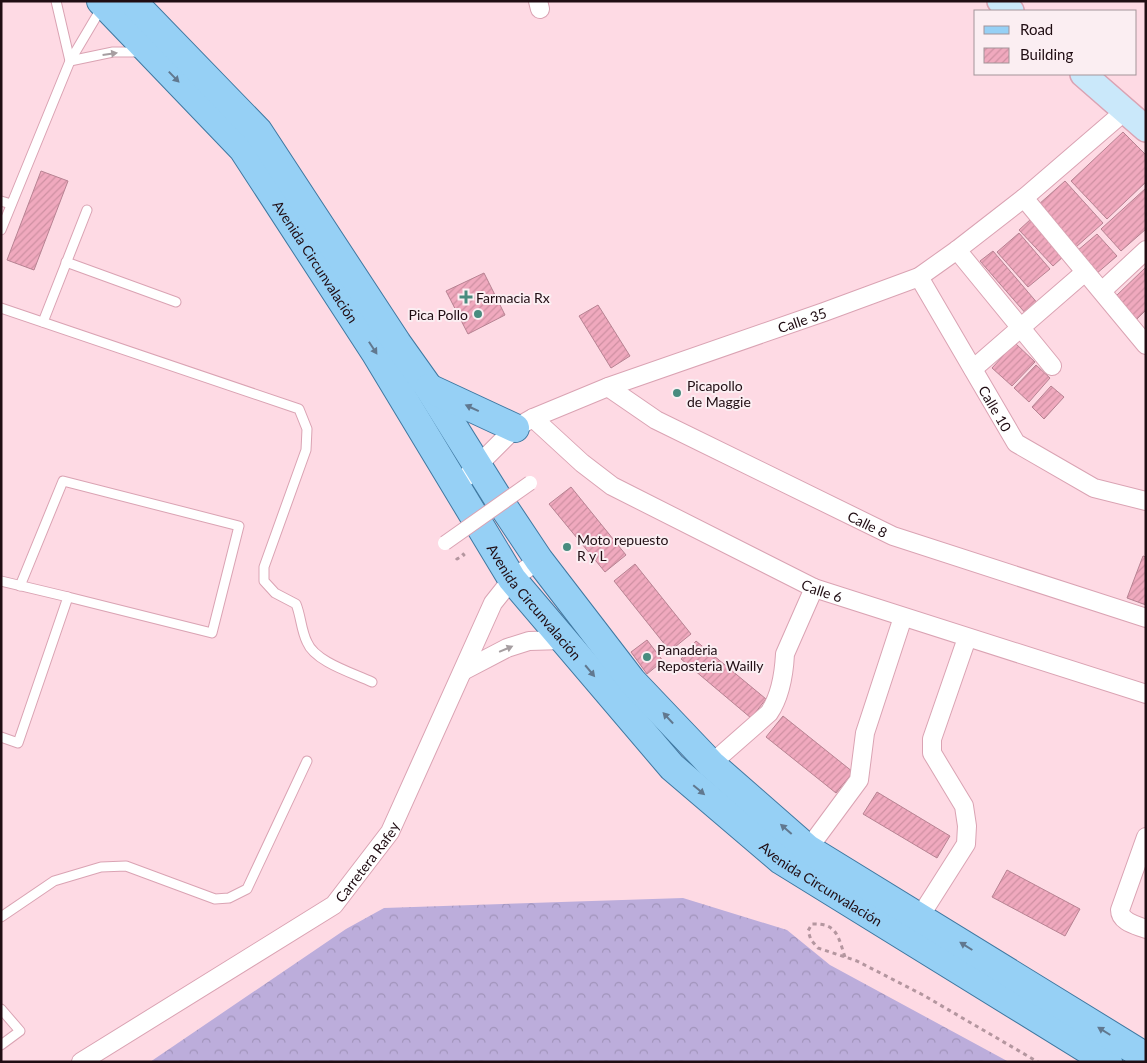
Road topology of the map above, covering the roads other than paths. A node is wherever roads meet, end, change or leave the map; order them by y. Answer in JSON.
{"nodes":[{"id":1,"x":56,"y":1,"type":"edge"},
{"id":2,"x":132,"y":1,"type":"edge"},
{"id":3,"x":1000,"y":1,"type":"edge"},
{"id":4,"x":103,"y":2,"type":"edge"},
{"id":5,"x":1010,"y":10,"type":"edge"},
{"id":6,"x":150,"y":52,"type":"junction"},
{"id":7,"x":70,"y":61,"type":"junction"},
{"id":8,"x":1083,"y":75,"type":"edge"},
{"id":9,"x":1125,"y":111,"type":"junction"},
{"id":10,"x":1146,"y":129,"type":"edge"},
{"id":11,"x":1024,"y":198,"type":"junction"},
{"id":12,"x":1,"y":201,"type":"edge"},
{"id":13,"x":11,"y":204,"type":"junction"},
{"id":14,"x":87,"y":210,"type":"dead end"},
{"id":15,"x":1,"y":230,"type":"edge"},
{"id":16,"x":957,"y":250,"type":"junction"},
{"id":17,"x":1146,"y":250,"type":"edge"},
{"id":18,"x":66,"y":262,"type":"junction"},
{"id":19,"x":1085,"y":272,"type":"junction"},
{"id":20,"x":919,"y":277,"type":"junction"},
{"id":21,"x":1102,"y":291,"type":"junction"},
{"id":22,"x":176,"y":302,"type":"dead end"},
{"id":23,"x":1,"y":308,"type":"edge"},
{"id":24,"x":43,"y":322,"type":"junction"},
{"id":25,"x":1021,"y":327,"type":"junction"},
{"id":26,"x":1146,"y":345,"type":"edge"},
{"id":27,"x":1052,"y":366,"type":"dead end"},
{"id":28,"x":973,"y":369,"type":"junction"},
{"id":29,"x":608,"y":387,"type":"junction"},
{"id":30,"x":429,"y":388,"type":"junction"},
{"id":31,"x":524,"y":423,"type":"junction"},
{"id":32,"x":478,"y":466,"type":"junction"},
{"id":33,"x":530,"y":483,"type":"dead end"},
{"id":34,"x":457,"y":486,"type":"junction"},
{"id":35,"x":1146,"y":501,"type":"edge"},
{"id":36,"x":445,"y":543,"type":"dead end"},
{"id":37,"x":539,"y":560,"type":"junction"},
{"id":38,"x":512,"y":579,"type":"junction"},
{"id":39,"x":1,"y":581,"type":"edge"},
{"id":40,"x":20,"y":586,"type":"junction"},
{"id":41,"x":814,"y":588,"type":"junction"},
{"id":42,"x":68,"y":596,"type":"junction"},
{"id":43,"x":903,"y":616,"type":"junction"},
{"id":44,"x":1146,"y":618,"type":"edge"},
{"id":45,"x":967,"y":638,"type":"junction"},
{"id":46,"x":564,"y":640,"type":"junction"},
{"id":47,"x":462,"y":671,"type":"junction"},
{"id":48,"x":372,"y":682,"type":"dead end"},
{"id":49,"x":1146,"y":694,"type":"edge"},
{"id":50,"x":1,"y":737,"type":"edge"},
{"id":51,"x":307,"y":761,"type":"dead end"},
{"id":52,"x":711,"y":764,"type":"junction"},
{"id":53,"x":1146,"y":837,"type":"edge"},
{"id":54,"x":808,"y":849,"type":"junction"},
{"id":55,"x":1,"y":917,"type":"edge"},
{"id":56,"x":919,"y":918,"type":"junction"},
{"id":57,"x":1146,"y":929,"type":"edge"},
{"id":58,"x":1,"y":1009,"type":"edge"},
{"id":59,"x":1,"y":1045,"type":"edge"},
{"id":60,"x":1145,"y":1056,"type":"edge"},
{"id":61,"x":81,"y":1062,"type":"edge"},
{"id":62,"x":1108,"y":1062,"type":"edge"}],
"edges":[{"from":1,"to":7,"type":"lane"},
{"from":2,"to":30,"type":"main road","name":"Avenida Circunvalación"},
{"from":3,"to":5,"type":"main road"},
{"from":4,"to":6,"type":"main road","name":"Avenida Circunvalación"},
{"from":4,"to":7,"type":"lane"},
{"from":7,"to":6,"type":"lane","one_way":true},
{"from":6,"to":34,"type":"main road","name":"Avenida Circunvalación","one_way":true},
{"from":7,"to":13,"type":"lane"},
{"from":8,"to":9,"type":"main road"},
{"from":9,"to":10,"type":"main road"},
{"from":9,"to":11,"type":"street","name":"Calle 35"},
{"from":11,"to":16,"type":"street","name":"Calle 35"},
{"from":11,"to":19,"type":"street"},
{"from":12,"to":13,"type":"lane"},
{"from":13,"to":15,"type":"lane"},
{"from":14,"to":18,"type":"lane"},
{"from":16,"to":20,"type":"street","name":"Calle 35"},
{"from":16,"to":25,"type":"street"},
{"from":17,"to":21,"type":"street"},
{"from":18,"to":22,"type":"lane"},
{"from":18,"to":24,"type":"lane"},
{"from":19,"to":21,"type":"street"},
{"from":19,"to":25,"type":"street"},
{"from":20,"to":28,"type":"street","name":"Calle 10"},
{"from":20,"to":29,"type":"street","name":"Calle 35"},
{"from":21,"to":26,"type":"street"},
{"from":23,"to":24,"type":"lane"},
{"from":24,"to":48,"type":"lane"},
{"from":25,"to":27,"type":"street"},
{"from":25,"to":28,"type":"street"},
{"from":28,"to":35,"type":"street","name":"Calle 10"},
{"from":29,"to":31,"type":"street","name":"Calle 35"},
{"from":29,"to":44,"type":"street","name":"Calle 8"},
{"from":31,"to":30,"type":"main road","one_way":true},
{"from":30,"to":32,"type":"main road","name":"Avenida Circunvalación"},
{"from":31,"to":32,"type":"street","name":"Calle 35"},
{"from":31,"to":41,"type":"street","name":"Calle 6"},
{"from":32,"to":34,"type":"street","name":"Calle 35"},
{"from":32,"to":37,"type":"main road","name":"Avenida Circunvalación"},
{"from":33,"to":36,"type":"street","bridge":true},
{"from":34,"to":38,"type":"main road","name":"Avenida Circunvalación"},
{"from":37,"to":38,"type":"street","name":"Carretera Rafey"},
{"from":52,"to":37,"type":"main road","name":"Avenida Circunvalación","one_way":true},
{"from":38,"to":46,"type":"main road","name":"Avenida Circunvalación"},
{"from":38,"to":47,"type":"street","name":"Carretera Rafey"},
{"from":39,"to":40,"type":"lane"},
{"from":40,"to":42,"type":"lane"},
{"from":40,"to":42,"type":"lane"},
{"from":41,"to":43,"type":"street","name":"Calle 6"},
{"from":41,"to":52,"type":"street"},
{"from":42,"to":50,"type":"lane"},
{"from":43,"to":45,"type":"street","name":"Calle 6"},
{"from":43,"to":54,"type":"street"},
{"from":45,"to":49,"type":"street","name":"Calle 6"},
{"from":45,"to":56,"type":"street"},
{"from":47,"to":46,"type":"street","one_way":true},
{"from":46,"to":62,"type":"main road","name":"Avenida Circunvalación","one_way":true},
{"from":47,"to":61,"type":"street","name":"Carretera Rafey"},
{"from":51,"to":55,"type":"lane"},
{"from":54,"to":52,"type":"main road","name":"Avenida Circunvalación","one_way":true},
{"from":53,"to":57,"type":"street"},
{"from":54,"to":56,"type":"main road","name":"Avenida Circunvalación"},
{"from":60,"to":56,"type":"main road","name":"Avenida Circunvalación","one_way":true},
{"from":58,"to":59,"type":"lane"}]}
